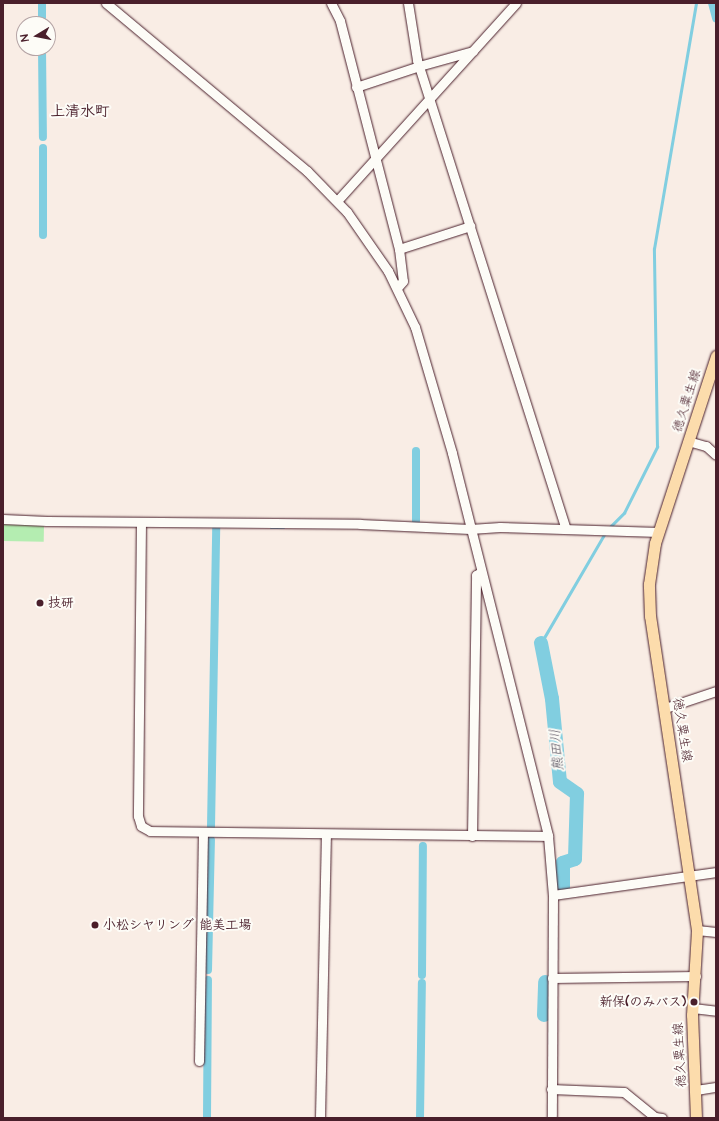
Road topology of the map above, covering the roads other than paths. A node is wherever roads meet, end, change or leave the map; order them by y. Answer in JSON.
{"nodes":[{"id":1,"x":106,"y":3,"type":"edge"},
{"id":2,"x":331,"y":3,"type":"edge"},
{"id":3,"x":408,"y":3,"type":"edge"},
{"id":4,"x":516,"y":3,"type":"edge"},
{"id":5,"x":473,"y":51,"type":"junction"},
{"id":6,"x":419,"y":66,"type":"junction"},
{"id":7,"x":356,"y":88,"type":"junction"},
{"id":8,"x":431,"y":100,"type":"junction"},
{"id":9,"x":376,"y":157,"type":"junction"},
{"id":10,"x":337,"y":201,"type":"junction"},
{"id":11,"x":470,"y":226,"type":"junction"},
{"id":12,"x":399,"y":249,"type":"junction"},
{"id":13,"x":397,"y":288,"type":"junction"},
{"id":14,"x":716,"y":356,"type":"edge"},
{"id":15,"x":688,"y":441,"type":"junction"},
{"id":16,"x":716,"y":454,"type":"edge"},
{"id":17,"x":3,"y":519,"type":"edge"},
{"id":18,"x":141,"y":522,"type":"junction"},
{"id":19,"x":470,"y":529,"type":"junction"},
{"id":20,"x":566,"y":529,"type":"junction"},
{"id":21,"x":659,"y":532,"type":"junction"},
{"id":22,"x":481,"y":572,"type":"junction"},
{"id":23,"x":716,"y":691,"type":"edge"},
{"id":24,"x":664,"y":708,"type":"junction"},
{"id":25,"x":203,"y":832,"type":"junction"},
{"id":26,"x":326,"y":834,"type":"junction"},
{"id":27,"x":472,"y":836,"type":"junction"},
{"id":28,"x":548,"y":836,"type":"junction"},
{"id":29,"x":716,"y":872,"type":"edge"},
{"id":30,"x":690,"y":874,"type":"junction"},
{"id":31,"x":553,"y":895,"type":"junction"},
{"id":32,"x":697,"y":930,"type":"junction"},
{"id":33,"x":716,"y":932,"type":"edge"},
{"id":34,"x":696,"y":976,"type":"junction"},
{"id":35,"x":552,"y":978,"type":"junction"},
{"id":36,"x":693,"y":1008,"type":"junction"},
{"id":37,"x":716,"y":1011,"type":"edge"},
{"id":38,"x":199,"y":1061,"type":"dead end"},
{"id":39,"x":716,"y":1087,"type":"edge"},
{"id":40,"x":551,"y":1089,"type":"junction"},
{"id":41,"x":696,"y":1090,"type":"junction"},
{"id":42,"x":320,"y":1118,"type":"edge"},
{"id":43,"x":552,"y":1118,"type":"edge"},
{"id":44,"x":662,"y":1118,"type":"edge"},
{"id":45,"x":696,"y":1118,"type":"edge"}],
"edges":[{"from":1,"to":10,"type":"street"},
{"from":2,"to":7,"type":"street"},
{"from":3,"to":6,"type":"street"},
{"from":4,"to":5,"type":"street"},
{"from":5,"to":6,"type":"street"},
{"from":5,"to":8,"type":"street"},
{"from":6,"to":7,"type":"street"},
{"from":6,"to":8,"type":"street"},
{"from":7,"to":9,"type":"street"},
{"from":8,"to":9,"type":"street"},
{"from":8,"to":11,"type":"street"},
{"from":9,"to":10,"type":"street"},
{"from":9,"to":12,"type":"street"},
{"from":10,"to":13,"type":"street"},
{"from":11,"to":12,"type":"street"},
{"from":11,"to":20,"type":"street"},
{"from":12,"to":13,"type":"street"},
{"from":13,"to":19,"type":"street"},
{"from":14,"to":15,"type":"main road","name":"徳久粟生線"},
{"from":15,"to":16,"type":"street"},
{"from":15,"to":21,"type":"main road","name":"徳久粟生線"},
{"from":17,"to":18,"type":"street"},
{"from":18,"to":19,"type":"street"},
{"from":18,"to":25,"type":"street"},
{"from":19,"to":20,"type":"street"},
{"from":19,"to":22,"type":"street"},
{"from":20,"to":21,"type":"street"},
{"from":21,"to":24,"type":"main road","name":"徳久粟生線"},
{"from":22,"to":27,"type":"street"},
{"from":22,"to":28,"type":"street"},
{"from":23,"to":24,"type":"street"},
{"from":24,"to":30,"type":"main road","name":"徳久粟生線"},
{"from":25,"to":26,"type":"street"},
{"from":25,"to":38,"type":"street"},
{"from":26,"to":27,"type":"street"},
{"from":26,"to":42,"type":"street"},
{"from":27,"to":28,"type":"street"},
{"from":28,"to":31,"type":"street"},
{"from":29,"to":30,"type":"street"},
{"from":30,"to":31,"type":"street"},
{"from":30,"to":32,"type":"main road","name":"徳久粟生線"},
{"from":31,"to":35,"type":"street"},
{"from":32,"to":33,"type":"street"},
{"from":32,"to":34,"type":"main road","name":"徳久粟生線"},
{"from":34,"to":35,"type":"street"},
{"from":34,"to":36,"type":"main road","name":"徳久粟生線"},
{"from":35,"to":40,"type":"street"},
{"from":36,"to":37,"type":"street"},
{"from":36,"to":41,"type":"main road","name":"徳久粟生線"},
{"from":39,"to":41,"type":"street"},
{"from":40,"to":43,"type":"street"},
{"from":40,"to":44,"type":"street"},
{"from":41,"to":45,"type":"main road","name":"徳久粟生線"}]}
